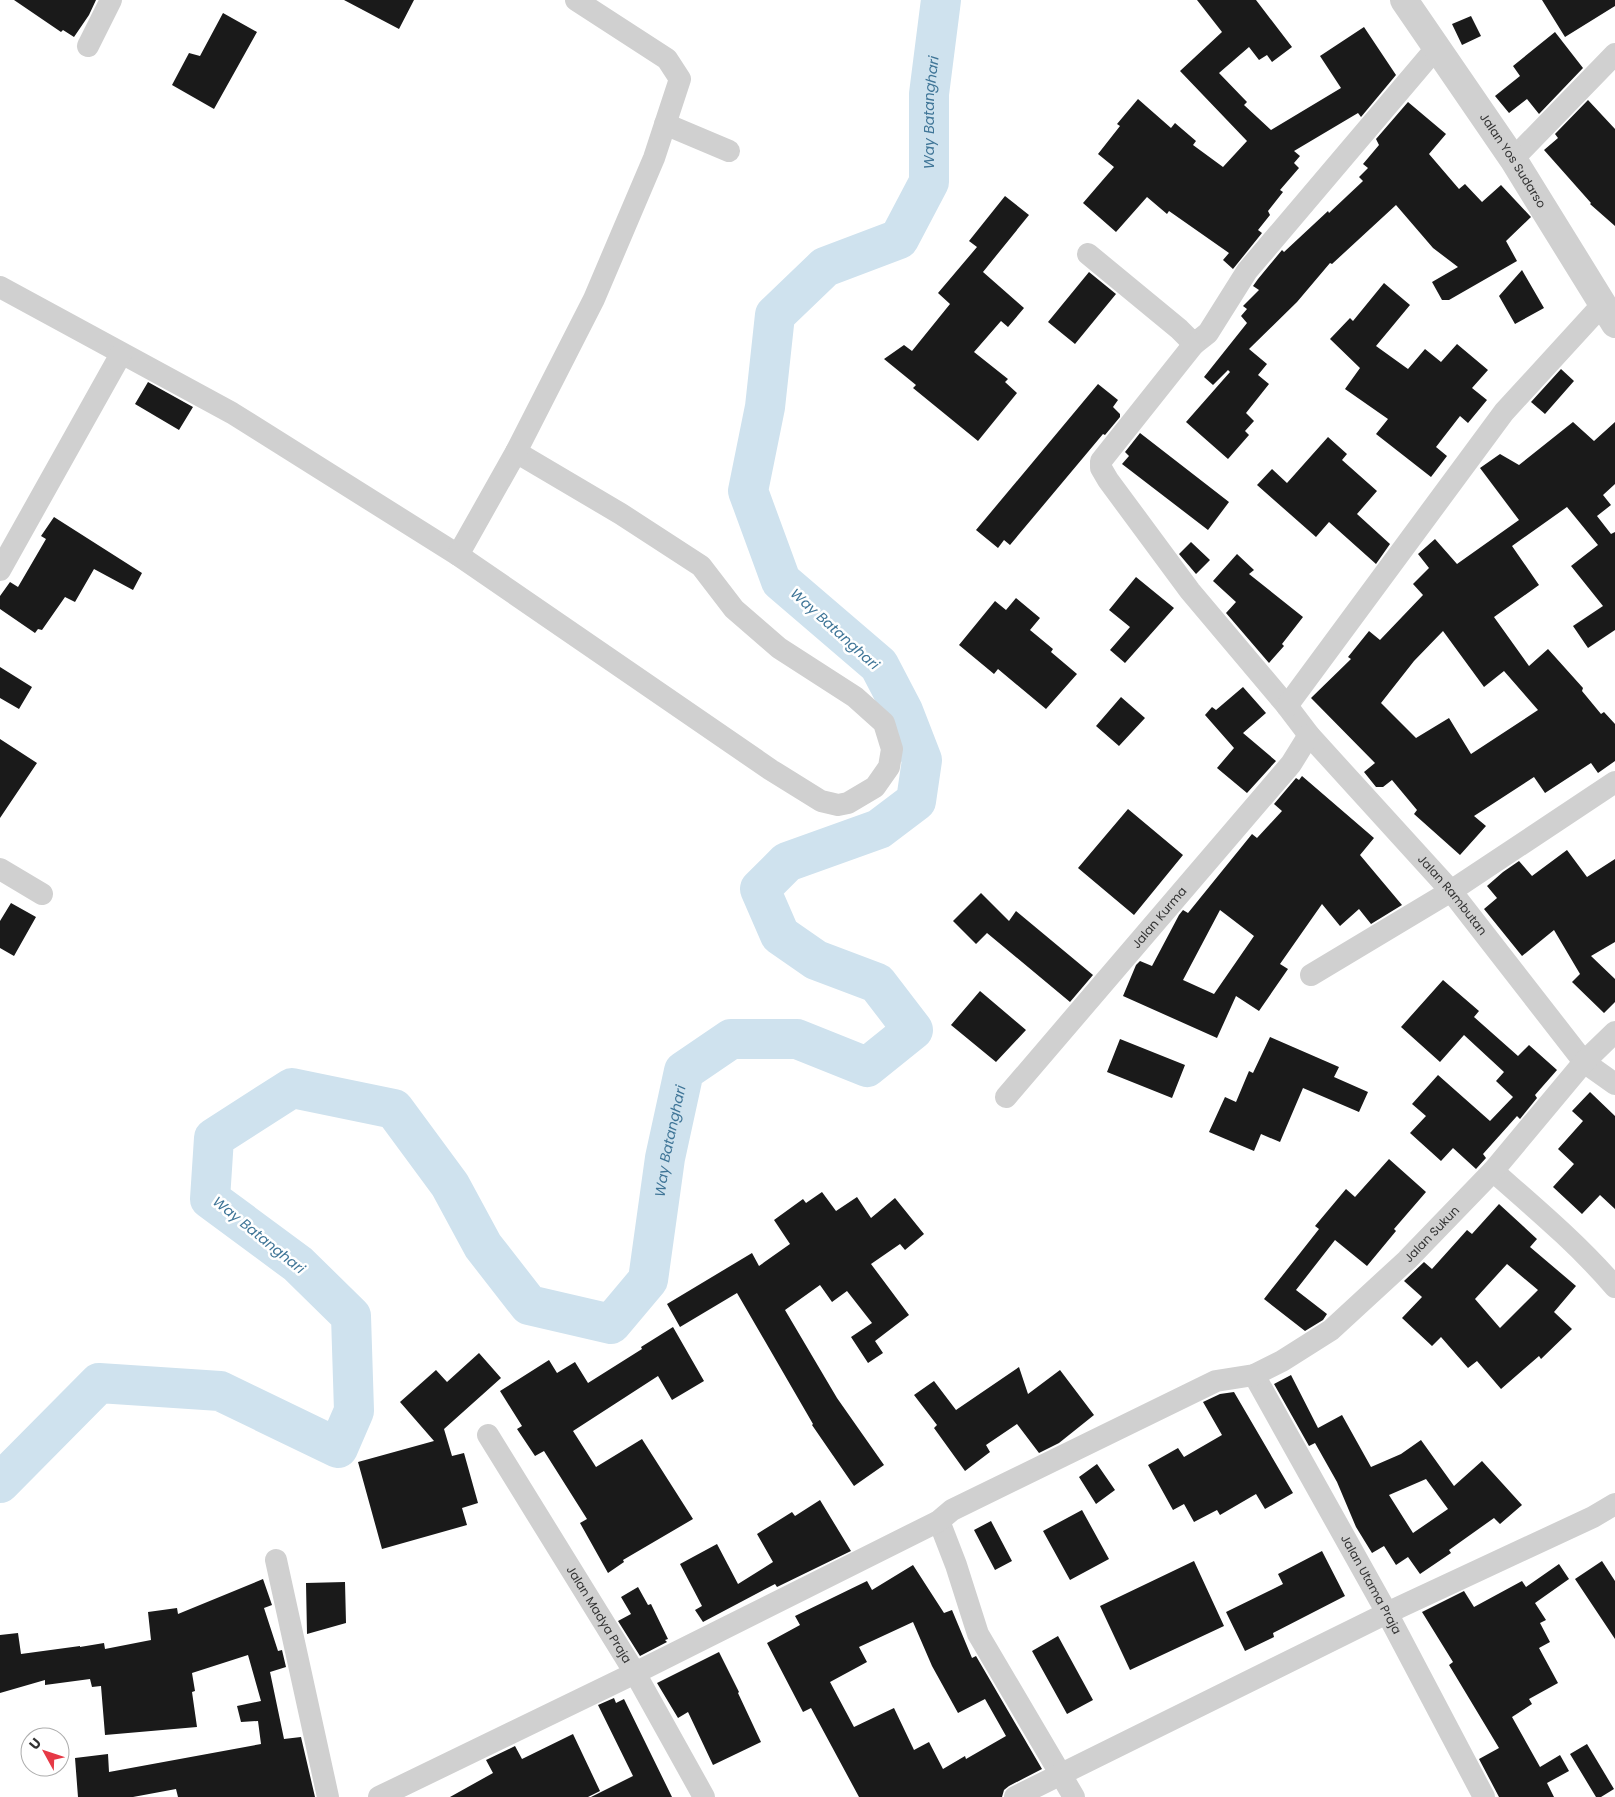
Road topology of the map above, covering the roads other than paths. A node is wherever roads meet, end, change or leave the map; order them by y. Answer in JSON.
{"nodes":[{"id":1,"x":111,"y":0,"type":"edge"},
{"id":2,"x":576,"y":0,"type":"edge"},
{"id":3,"x":1404,"y":0,"type":"edge"},
{"id":4,"x":88,"y":46,"type":"dead end"},
{"id":5,"x":1438,"y":47,"type":"junction"},
{"id":6,"x":1615,"y":54,"type":"edge"},
{"id":7,"x":665,"y":124,"type":"junction"},
{"id":8,"x":729,"y":151,"type":"dead end"},
{"id":9,"x":1513,"y":159,"type":"junction"},
{"id":10,"x":1088,"y":254,"type":"dead end"},
{"id":11,"x":0,"y":288,"type":"edge"},
{"id":12,"x":1609,"y":315,"type":"edge"},
{"id":13,"x":1194,"y":344,"type":"junction"},
{"id":14,"x":121,"y":354,"type":"junction"},
{"id":15,"x":516,"y":452,"type":"junction"},
{"id":16,"x":458,"y":555,"type":"junction"},
{"id":17,"x":0,"y":570,"type":"edge"},
{"id":18,"x":1287,"y":706,"type":"junction"},
{"id":19,"x":1309,"y":735,"type":"junction"},
{"id":20,"x":1615,"y":782,"type":"edge"},
{"id":21,"x":0,"y":869,"type":"edge"},
{"id":22,"x":1452,"y":891,"type":"junction"},
{"id":23,"x":42,"y":894,"type":"dead end"},
{"id":24,"x":1312,"y":975,"type":"dead end"},
{"id":25,"x":1615,"y":1032,"type":"edge"},
{"id":26,"x":1584,"y":1062,"type":"junction"},
{"id":27,"x":1615,"y":1084,"type":"edge"},
{"id":28,"x":1006,"y":1097,"type":"dead end"},
{"id":29,"x":1493,"y":1171,"type":"junction"},
{"id":30,"x":1615,"y":1286,"type":"edge"},
{"id":31,"x":1254,"y":1375,"type":"junction"},
{"id":32,"x":488,"y":1435,"type":"dead end"},
{"id":33,"x":1615,"y":1504,"type":"edge"},
{"id":34,"x":938,"y":1521,"type":"junction"},
{"id":35,"x":276,"y":1560,"type":"dead end"},
{"id":36,"x":1387,"y":1613,"type":"junction"},
{"id":37,"x":635,"y":1673,"type":"junction"},
{"id":38,"x":1059,"y":1774,"type":"junction"},
{"id":39,"x":328,"y":1797,"type":"edge"},
{"id":40,"x":379,"y":1797,"type":"edge"},
{"id":41,"x":704,"y":1797,"type":"edge"},
{"id":42,"x":1014,"y":1797,"type":"edge"},
{"id":43,"x":1074,"y":1797,"type":"edge"},
{"id":44,"x":1484,"y":1797,"type":"edge"}],
"edges":[{"from":1,"to":4,"type":"street"},
{"from":2,"to":7,"type":"street"},
{"from":3,"to":5,"type":"street","name":"Jalan Yos Sudarso"},
{"from":5,"to":9,"type":"street","name":"Jalan Yos Sudarso"},
{"from":5,"to":13,"type":"street","name":"Jalan Rambutan"},
{"from":6,"to":9,"type":"street"},
{"from":7,"to":8,"type":"street"},
{"from":7,"to":15,"type":"street"},
{"from":9,"to":12,"type":"street","name":"Jalan Yos Sudarso"},
{"from":10,"to":13,"type":"street"},
{"from":11,"to":14,"type":"street"},
{"from":12,"to":18,"type":"street"},
{"from":13,"to":18,"type":"street","name":"Jalan Rambutan"},
{"from":14,"to":16,"type":"street"},
{"from":14,"to":17,"type":"street"},
{"from":15,"to":16,"type":"street"},
{"from":15,"to":16,"type":"street"},
{"from":18,"to":19,"type":"street","name":"Jalan Rambutan"},
{"from":19,"to":22,"type":"street","name":"Jalan Rambutan"},
{"from":19,"to":28,"type":"street","name":"Jalan Kurma"},
{"from":20,"to":22,"type":"street"},
{"from":21,"to":23,"type":"street"},
{"from":22,"to":24,"type":"street"},
{"from":22,"to":26,"type":"street","name":"Jalan Rambutan"},
{"from":25,"to":26,"type":"street","name":"Jalan Sukun"},
{"from":26,"to":27,"type":"street","name":"Jalan Rambutan"},
{"from":26,"to":29,"type":"street","name":"Jalan Sukun"},
{"from":29,"to":30,"type":"street"},
{"from":29,"to":31,"type":"street","name":"Jalan Sukun"},
{"from":31,"to":34,"type":"street","name":"Jalan Sukun"},
{"from":31,"to":36,"type":"street","name":"Jalan Utama Praja"},
{"from":32,"to":37,"type":"street","name":"Jalan Madya Praja"},
{"from":33,"to":36,"type":"street"},
{"from":34,"to":37,"type":"street","name":"Jalan Sukun"},
{"from":34,"to":38,"type":"street"},
{"from":35,"to":39,"type":"street"},
{"from":36,"to":38,"type":"street"},
{"from":36,"to":44,"type":"street","name":"Jalan Utama Praja"},
{"from":37,"to":40,"type":"street","name":"Jalan Sukun"},
{"from":37,"to":41,"type":"street","name":"Jalan Madya Praja"},
{"from":38,"to":42,"type":"street"},
{"from":38,"to":43,"type":"street"}]}
